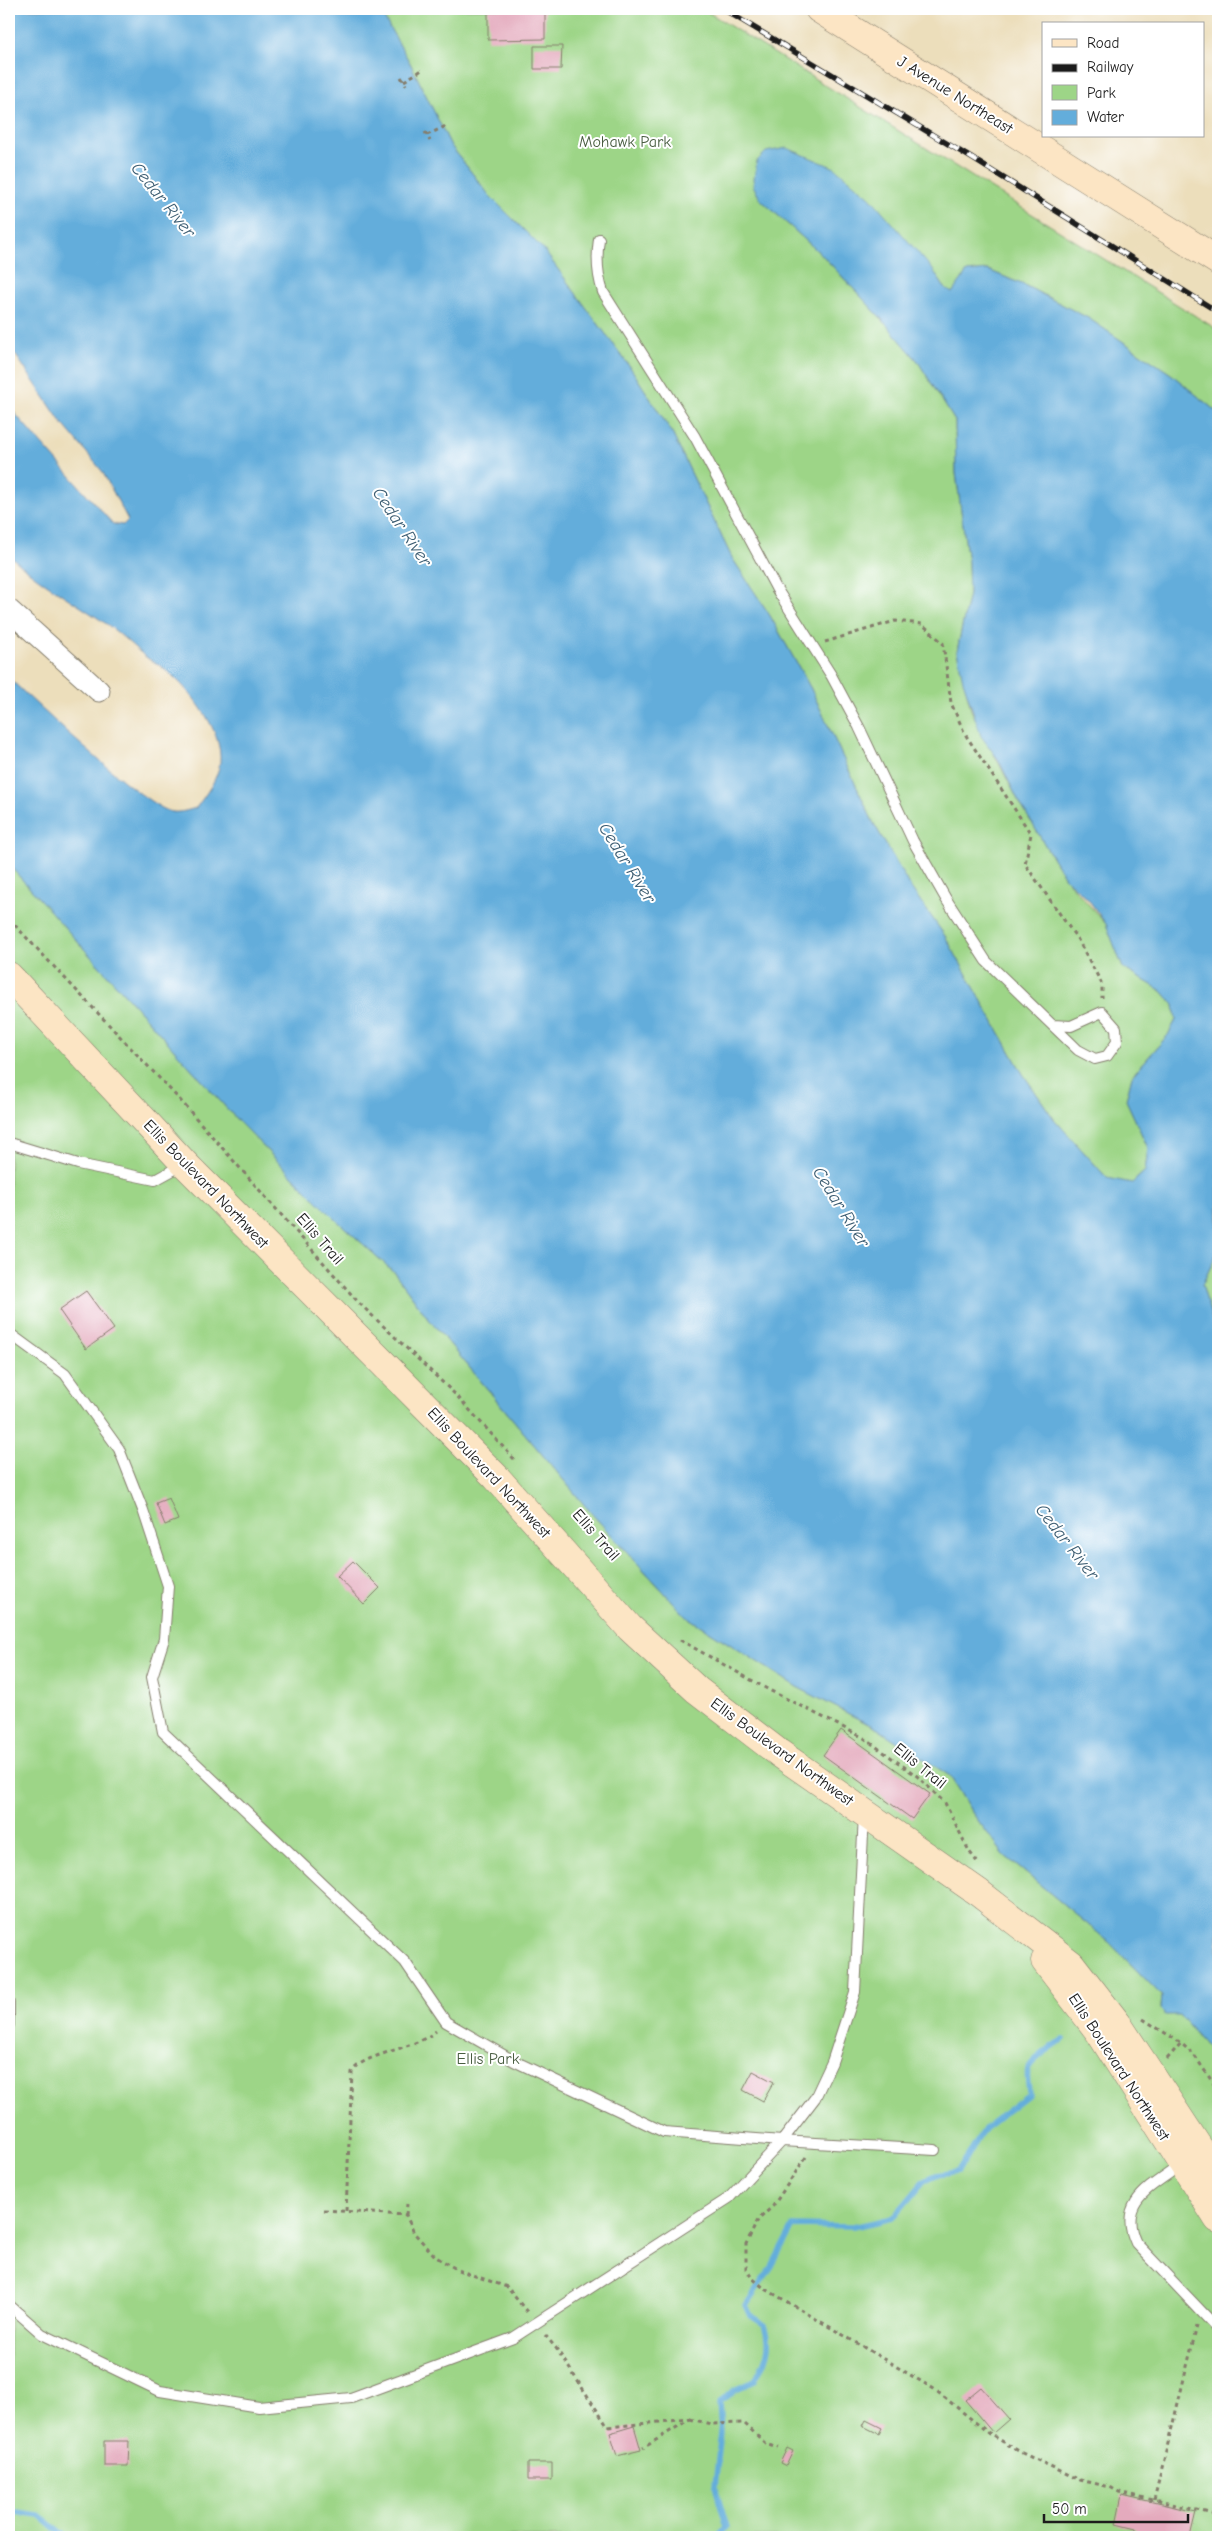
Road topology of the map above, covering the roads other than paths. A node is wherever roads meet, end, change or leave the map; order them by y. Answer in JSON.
{"nodes":[{"id":1,"x":819,"y":9,"type":"edge"},
{"id":2,"x":599,"y":239,"type":"dead end"},
{"id":3,"x":1218,"y":261,"type":"edge"},
{"id":4,"x":9,"y":610,"type":"edge"},
{"id":5,"x":99,"y":691,"type":"dead end"},
{"id":6,"x":9,"y":976,"type":"edge"},
{"id":7,"x":1053,"y":1025,"type":"junction"},
{"id":8,"x":9,"y":1143,"type":"edge"},
{"id":9,"x":185,"y":1164,"type":"junction"},
{"id":10,"x":9,"y":1333,"type":"edge"},
{"id":11,"x":864,"y":1811,"type":"junction"},
{"id":12,"x":9,"y":2003,"type":"edge"},
{"id":13,"x":9,"y":2025,"type":"edge"},
{"id":14,"x":782,"y":2141,"type":"junction"},
{"id":15,"x":935,"y":2150,"type":"dead end"},
{"id":16,"x":1191,"y":2156,"type":"junction"},
{"id":17,"x":1218,"y":2177,"type":"edge"},
{"id":18,"x":1218,"y":2219,"type":"edge"},
{"id":19,"x":9,"y":2305,"type":"edge"},
{"id":20,"x":1218,"y":2330,"type":"edge"}],
"edges":[{"from":1,"to":3,"type":"street","name":"J Avenue Northeast"},
{"from":2,"to":7,"type":"lane"},
{"from":4,"to":5,"type":"street"},
{"from":6,"to":9,"type":"street","name":"Ellis Boulevard Northwest"},
{"from":7,"to":7,"type":"lane"},
{"from":8,"to":9,"type":"lane"},
{"from":9,"to":11,"type":"street","name":"Ellis Boulevard Northwest"},
{"from":10,"to":14,"type":"lane"},
{"from":11,"to":14,"type":"lane"},
{"from":11,"to":16,"type":"street","name":"Ellis Boulevard Northwest"},
{"from":12,"to":13,"type":"lane"},
{"from":14,"to":15,"type":"lane"},
{"from":14,"to":19,"type":"lane"},
{"from":16,"to":17,"type":"street","name":"Ellis Boulevard Northwest"},
{"from":16,"to":18,"type":"street","name":"Ellis Boulevard Northwest"},
{"from":16,"to":20,"type":"lane"}]}
